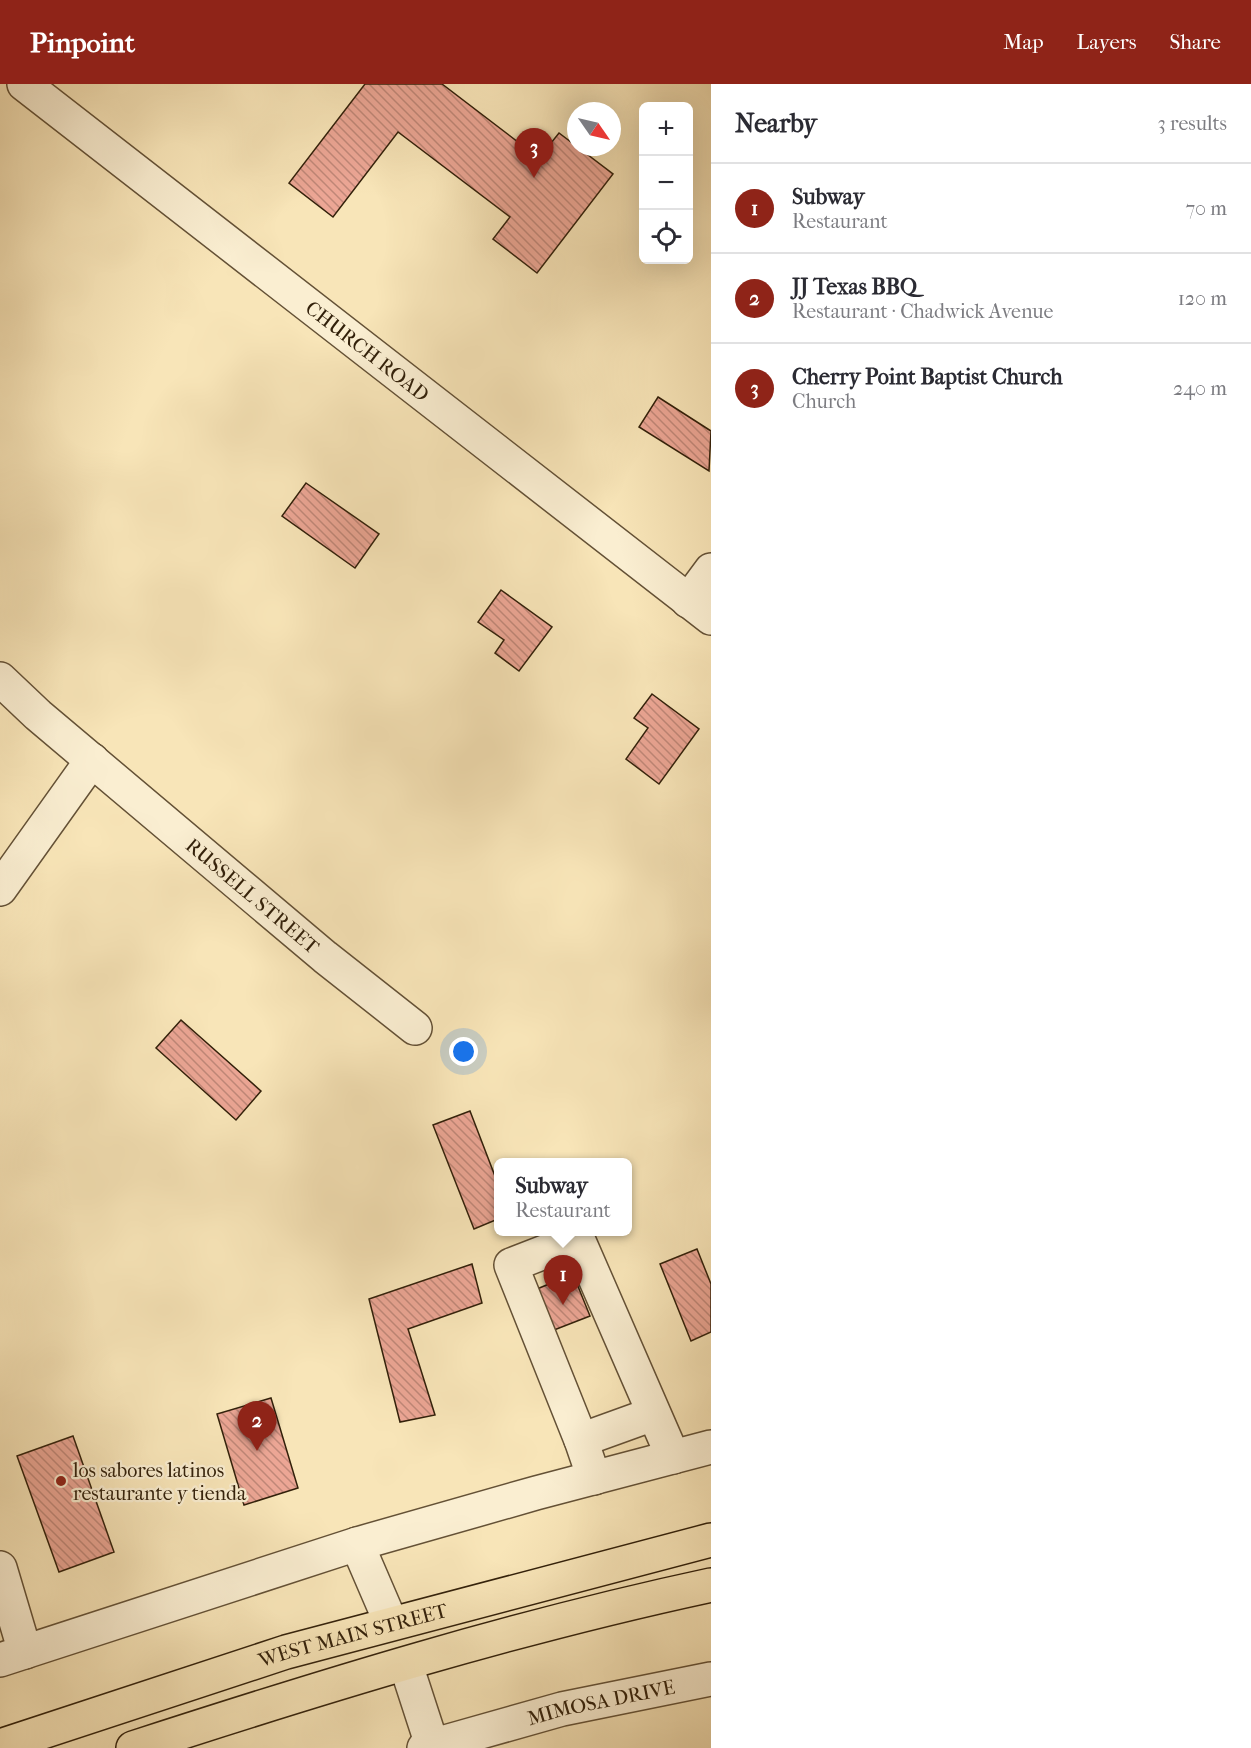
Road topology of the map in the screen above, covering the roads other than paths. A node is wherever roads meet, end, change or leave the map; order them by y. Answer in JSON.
{"nodes":[{"id":1,"x":24,"y":84,"type":"edge"},
{"id":2,"x":711,"y":570,"type":"edge"},
{"id":3,"x":700,"y":610,"type":"edge"},
{"id":4,"x":0,"y":679,"type":"edge"},
{"id":5,"x":92,"y":760,"type":"junction"},
{"id":6,"x":0,"y":889,"type":"edge"},
{"id":7,"x":416,"y":1028,"type":"dead end"},
{"id":8,"x":653,"y":1414,"type":"junction"},
{"id":9,"x":581,"y":1440,"type":"junction"},
{"id":10,"x":711,"y":1447,"type":"edge"},
{"id":11,"x":673,"y":1457,"type":"junction"},
{"id":12,"x":594,"y":1478,"type":"junction"},
{"id":13,"x":711,"y":1540,"type":"edge"},
{"id":14,"x":357,"y":1544,"type":"junction"},
{"id":15,"x":0,"y":1568,"type":"edge"},
{"id":16,"x":711,"y":1585,"type":"edge"},
{"id":17,"x":391,"y":1623,"type":"junction"},
{"id":18,"x":12,"y":1656,"type":"edge"},
{"id":19,"x":406,"y":1665,"type":"junction"},
{"id":20,"x":711,"y":1679,"type":"edge"},
{"id":21,"x":0,"y":1746,"type":"edge"},
{"id":22,"x":430,"y":1747,"type":"edge"},
{"id":23,"x":134,"y":1748,"type":"edge"}],
"edges":[{"from":1,"to":3,"type":"street","name":"CHURCH ROAD"},
{"from":2,"to":3,"type":"street"},
{"from":4,"to":5,"type":"street","name":"RUSSELL STREET"},
{"from":5,"to":6,"type":"street"},
{"from":5,"to":7,"type":"street","name":"RUSSELL STREET"},
{"from":8,"to":9,"type":"street"},
{"from":8,"to":9,"type":"street"},
{"from":8,"to":11,"type":"street"},
{"from":9,"to":12,"type":"street"},
{"from":10,"to":11,"type":"street"},
{"from":11,"to":12,"type":"street"},
{"from":12,"to":14,"type":"street"},
{"from":13,"to":17,"type":"main road","name":"WEST MAIN STREET"},
{"from":14,"to":17,"type":"street"},
{"from":14,"to":18,"type":"street"},
{"from":15,"to":18,"type":"street"},
{"from":16,"to":19,"type":"main road","name":"WEST MAIN STREET"},
{"from":17,"to":19,"type":"main road"},
{"from":17,"to":21,"type":"main road","name":"WEST MAIN STREET"},
{"from":19,"to":22,"type":"street"},
{"from":19,"to":23,"type":"main road","name":"WEST MAIN STREET"},
{"from":20,"to":22,"type":"street","name":"MIMOSA DRIVE"}]}
